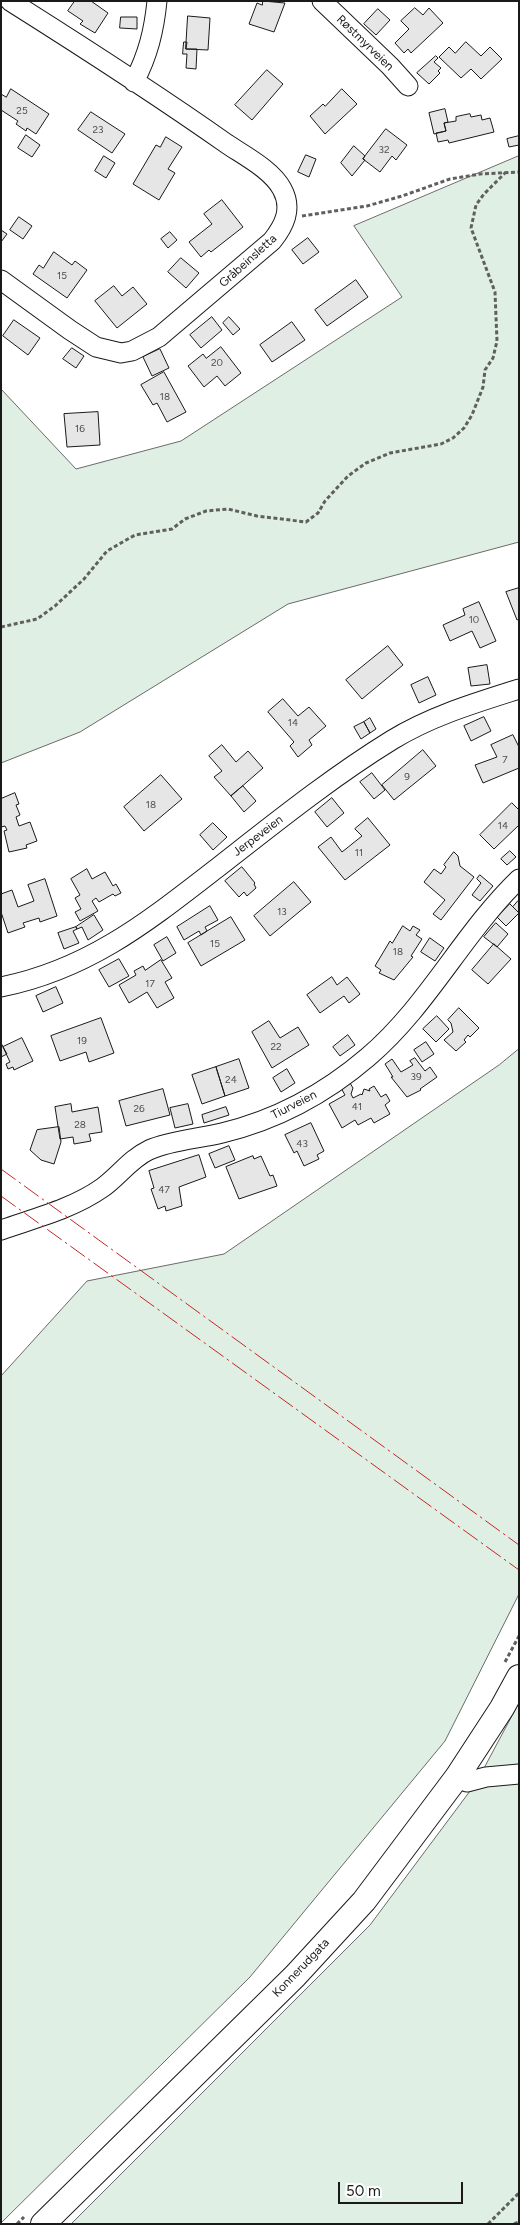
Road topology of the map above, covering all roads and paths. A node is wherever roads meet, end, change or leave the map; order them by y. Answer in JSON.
{"nodes":[{"id":1,"x":10,"y":1,"type":"edge"},
{"id":2,"x":156,"y":1,"type":"edge"},
{"id":3,"x":322,"y":1,"type":"edge"},
{"id":4,"x":134,"y":82,"type":"junction"},
{"id":5,"x":408,"y":86,"type":"dead end"},
{"id":6,"x":506,"y":172,"type":"junction"},
{"id":7,"x":519,"y":172,"type":"edge"},
{"id":8,"x":287,"y":217,"type":"junction"},
{"id":9,"x":1,"y":280,"type":"edge"},
{"id":10,"x":1,"y":627,"type":"edge"},
{"id":11,"x":519,"y":689,"type":"edge"},
{"id":12,"x":519,"y":879,"type":"edge"},
{"id":13,"x":1,"y":987,"type":"edge"},
{"id":14,"x":1,"y":1230,"type":"edge"},
{"id":15,"x":519,"y":1636,"type":"edge"},
{"id":16,"x":510,"y":1673,"type":"edge"},
{"id":17,"x":519,"y":1774,"type":"edge"},
{"id":18,"x":457,"y":1777,"type":"junction"},
{"id":19,"x":519,"y":2193,"type":"edge"},
{"id":20,"x":37,"y":2217,"type":"edge"},
{"id":21,"x":519,"y":2222,"type":"edge"},
{"id":22,"x":17,"y":2224,"type":"edge"},
{"id":23,"x":488,"y":2224,"type":"edge"},
{"id":24,"x":514,"y":2224,"type":"edge"}],
"edges":[{"from":1,"to":4,"type":"street"},
{"from":2,"to":4,"type":"street"},
{"from":3,"to":5,"type":"street","name":"Røstmyrveien"},
{"from":4,"to":8,"type":"street"},
{"from":6,"to":7,"type":"path"},
{"from":6,"to":8,"type":"path"},
{"from":6,"to":10,"type":"path"},
{"from":8,"to":9,"type":"street","name":"Gråbeinsletta"},
{"from":11,"to":13,"type":"street","name":"Jerpeveien"},
{"from":12,"to":14,"type":"street","name":"Tiurveien"},
{"from":15,"to":16,"type":"path"},
{"from":16,"to":18,"type":"main road","name":"Konnerudgata"},
{"from":17,"to":18,"type":"street"},
{"from":18,"to":20,"type":"main road","name":"Konnerudgata"},
{"from":19,"to":23,"type":"path"},
{"from":20,"to":22,"type":"path"},
{"from":21,"to":24,"type":"path"}]}
